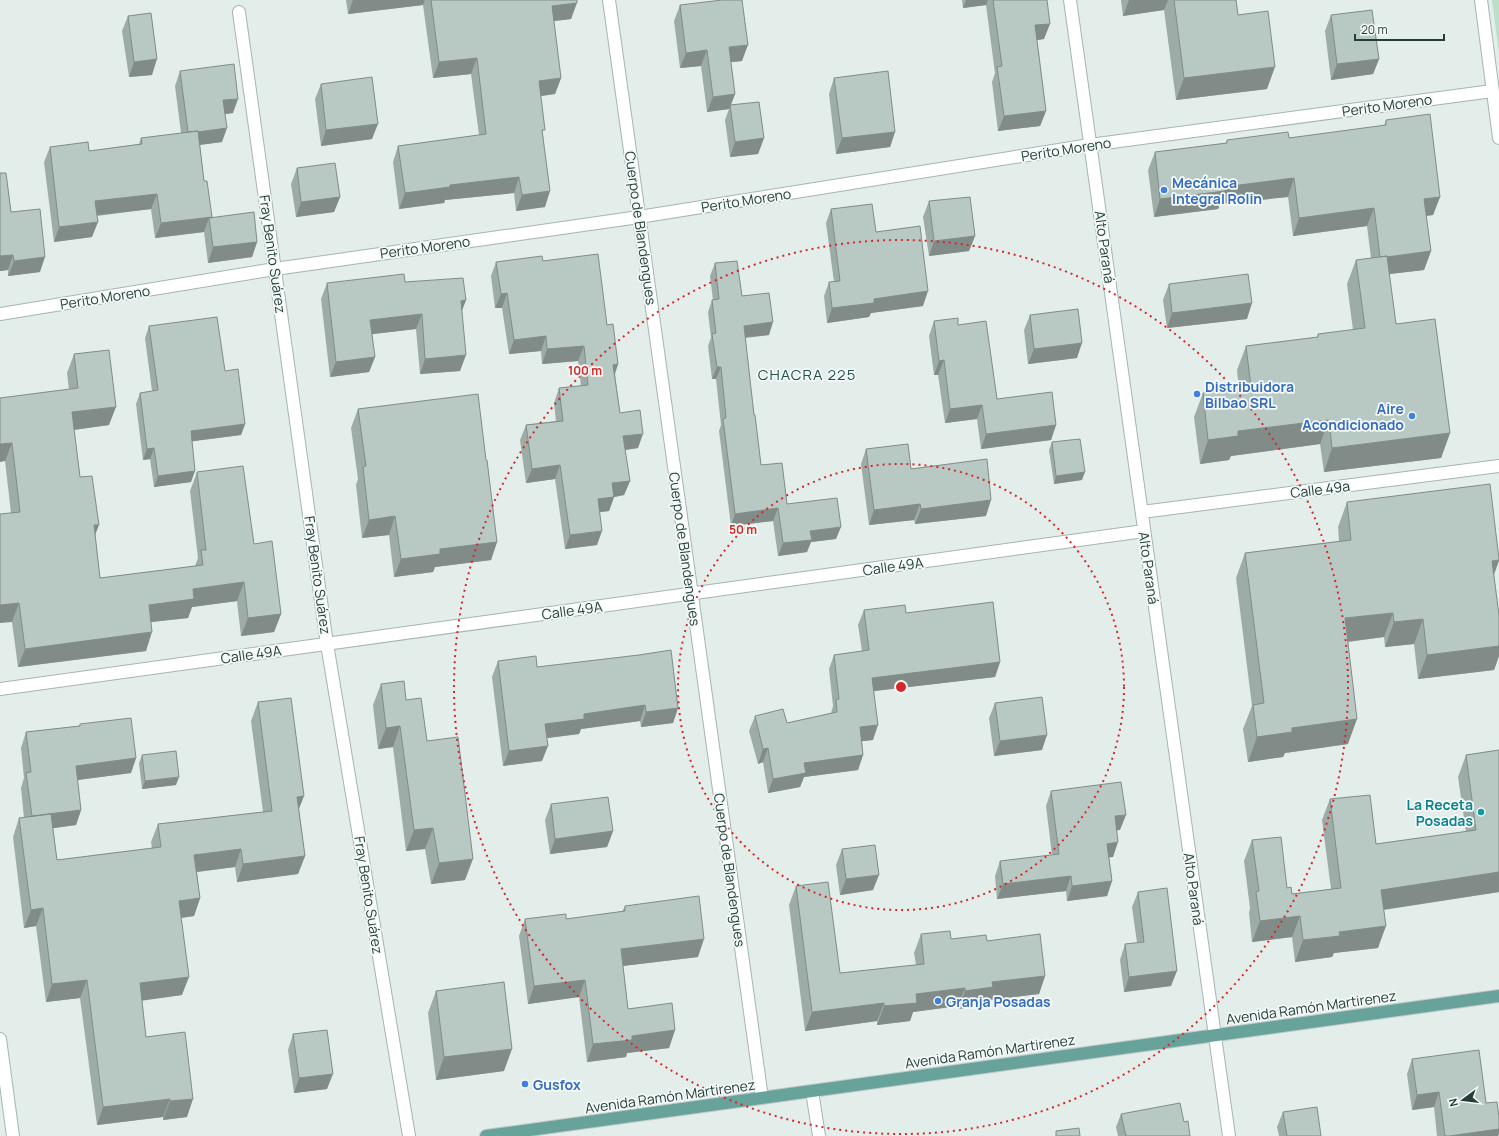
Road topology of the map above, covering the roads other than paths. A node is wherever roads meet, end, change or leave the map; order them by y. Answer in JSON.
{"nodes":[{"id":1,"x":609,"y":0,"type":"edge"},
{"id":2,"x":1070,"y":0,"type":"edge"},
{"id":3,"x":1481,"y":0,"type":"edge"},
{"id":4,"x":239,"y":12,"type":"dead end"},
{"id":5,"x":1492,"y":91,"type":"junction"},
{"id":6,"x":1499,"y":138,"type":"edge"},
{"id":7,"x":1090,"y":145,"type":"junction"},
{"id":8,"x":639,"y":217,"type":"junction"},
{"id":9,"x":275,"y":269,"type":"junction"},
{"id":10,"x":0,"y":314,"type":"edge"},
{"id":11,"x":1499,"y":466,"type":"edge"},
{"id":12,"x":1142,"y":512,"type":"junction"},
{"id":13,"x":1144,"y":531,"type":"junction"},
{"id":14,"x":692,"y":593,"type":"junction"},
{"id":15,"x":327,"y":644,"type":"junction"},
{"id":16,"x":0,"y":689,"type":"edge"},
{"id":17,"x":1499,"y":996,"type":"edge"},
{"id":18,"x":1215,"y":1035,"type":"junction"},
{"id":19,"x":0,"y":1039,"type":"edge"},
{"id":20,"x":812,"y":1091,"type":"junction"},
{"id":21,"x":762,"y":1098,"type":"junction"},
{"id":22,"x":13,"y":1136,"type":"edge"},
{"id":23,"x":409,"y":1136,"type":"edge"},
{"id":24,"x":486,"y":1136,"type":"edge"},
{"id":25,"x":819,"y":1136,"type":"edge"},
{"id":26,"x":1229,"y":1136,"type":"edge"}],
"edges":[{"from":1,"to":8,"type":"street","name":"Cuerpo de Blandengues"},
{"from":2,"to":7,"type":"street","name":"Alto Paraná"},
{"from":3,"to":5,"type":"street"},
{"from":4,"to":9,"type":"street","name":"Fray Benito Suárez"},
{"from":5,"to":6,"type":"street"},
{"from":5,"to":7,"type":"street","name":"Perito Moreno"},
{"from":7,"to":8,"type":"street","name":"Perito Moreno"},
{"from":7,"to":12,"type":"street","name":"Alto Paraná"},
{"from":8,"to":9,"type":"street","name":"Perito Moreno"},
{"from":8,"to":14,"type":"street","name":"Cuerpo de Blandengues"},
{"from":9,"to":10,"type":"street","name":"Perito Moreno"},
{"from":9,"to":15,"type":"street","name":"Fray Benito Suárez"},
{"from":11,"to":12,"type":"street","name":"Calle 49a"},
{"from":12,"to":13,"type":"street","name":"Alto Paraná"},
{"from":13,"to":14,"type":"street","name":"Calle 49A"},
{"from":13,"to":18,"type":"street","name":"Alto Paraná"},
{"from":14,"to":15,"type":"street","name":"Calle 49A"},
{"from":14,"to":21,"type":"street","name":"Cuerpo de Blandengues"},
{"from":15,"to":16,"type":"street","name":"Calle 49A"},
{"from":15,"to":23,"type":"street","name":"Fray Benito Suárez"},
{"from":17,"to":18,"type":"main road","name":"Avenida Ramón Martirenez"},
{"from":18,"to":20,"type":"main road","name":"Avenida Ramón Martirenez"},
{"from":18,"to":26,"type":"street","name":"Alto Paraná"},
{"from":19,"to":22,"type":"street"},
{"from":20,"to":21,"type":"main road","name":"Avenida Ramón Martirenez"},
{"from":20,"to":25,"type":"street"},
{"from":21,"to":24,"type":"main road","name":"Avenida Ramón Martirenez"}]}
